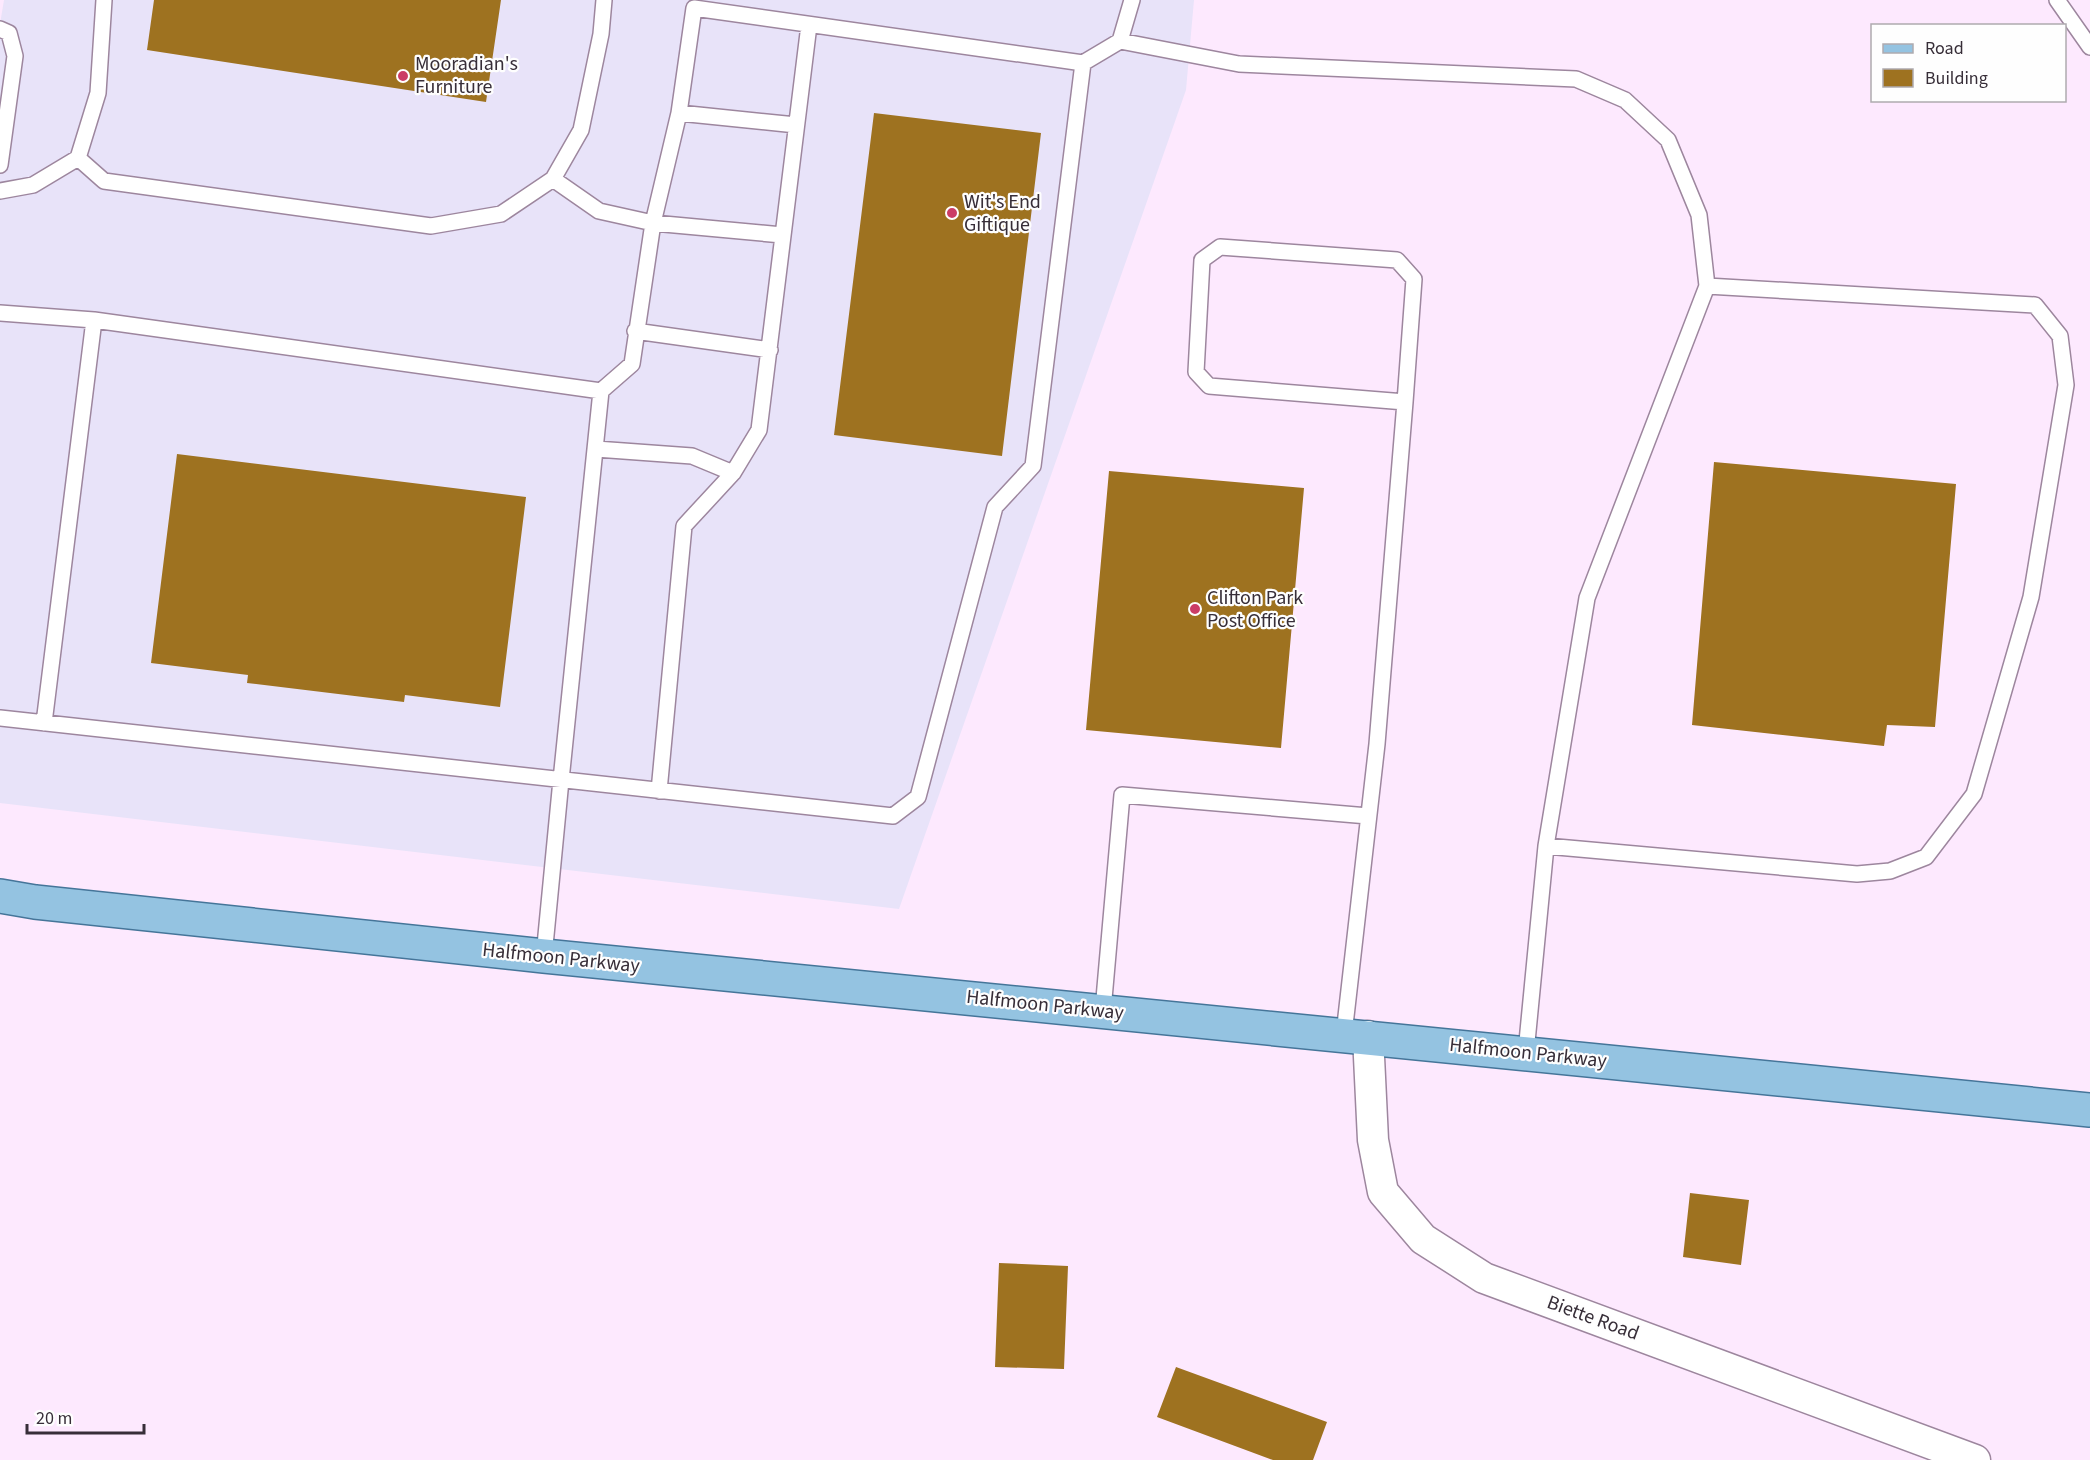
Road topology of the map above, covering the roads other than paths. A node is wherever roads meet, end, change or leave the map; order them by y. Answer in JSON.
{"nodes":[{"id":1,"x":104,"y":0,"type":"edge"},
{"id":2,"x":604,"y":0,"type":"edge"},
{"id":3,"x":1132,"y":0,"type":"edge"},
{"id":4,"x":2056,"y":0,"type":"edge"},
{"id":5,"x":695,"y":4,"type":"edge"},
{"id":6,"x":809,"y":25,"type":"junction"},
{"id":7,"x":0,"y":29,"type":"edge"},
{"id":8,"x":1120,"y":41,"type":"junction"},
{"id":9,"x":2090,"y":47,"type":"edge"},
{"id":10,"x":1083,"y":63,"type":"junction"},
{"id":11,"x":679,"y":113,"type":"junction"},
{"id":12,"x":796,"y":125,"type":"junction"},
{"id":13,"x":78,"y":158,"type":"junction"},
{"id":14,"x":0,"y":165,"type":"edge"},
{"id":15,"x":553,"y":179,"type":"junction"},
{"id":16,"x":0,"y":191,"type":"edge"},
{"id":17,"x":653,"y":223,"type":"junction"},
{"id":18,"x":782,"y":235,"type":"junction"},
{"id":19,"x":1707,"y":286,"type":"junction"},
{"id":20,"x":0,"y":313,"type":"edge"},
{"id":21,"x":94,"y":320,"type":"junction"},
{"id":22,"x":635,"y":331,"type":"junction"},
{"id":23,"x":770,"y":350,"type":"junction"},
{"id":24,"x":601,"y":391,"type":"junction"},
{"id":25,"x":1405,"y":402,"type":"junction"},
{"id":26,"x":596,"y":448,"type":"junction"},
{"id":27,"x":733,"y":473,"type":"junction"},
{"id":28,"x":0,"y":718,"type":"edge"},
{"id":29,"x":44,"y":723,"type":"junction"},
{"id":30,"x":561,"y":780,"type":"junction"},
{"id":31,"x":659,"y":791,"type":"junction"},
{"id":32,"x":1368,"y":816,"type":"junction"},
{"id":33,"x":1546,"y":846,"type":"junction"},
{"id":34,"x":0,"y":896,"type":"edge"},
{"id":35,"x":544,"y":956,"type":"junction"},
{"id":36,"x":1103,"y":1010,"type":"junction"},
{"id":37,"x":1356,"y":1035,"type":"junction"},
{"id":38,"x":1526,"y":1052,"type":"junction"},
{"id":39,"x":2090,"y":1110,"type":"edge"},
{"id":40,"x":1974,"y":1460,"type":"edge"}],
"edges":[{"from":1,"to":13,"type":"lane"},
{"from":2,"to":15,"type":"lane"},
{"from":3,"to":8,"type":"lane"},
{"from":4,"to":9,"type":"lane"},
{"from":5,"to":6,"type":"lane"},
{"from":5,"to":11,"type":"lane"},
{"from":6,"to":10,"type":"lane"},
{"from":6,"to":12,"type":"lane"},
{"from":7,"to":14,"type":"lane"},
{"from":8,"to":10,"type":"lane"},
{"from":8,"to":19,"type":"lane"},
{"from":10,"to":31,"type":"lane"},
{"from":11,"to":12,"type":"lane"},
{"from":11,"to":17,"type":"lane"},
{"from":12,"to":18,"type":"lane"},
{"from":13,"to":15,"type":"lane"},
{"from":13,"to":16,"type":"lane"},
{"from":15,"to":17,"type":"lane"},
{"from":17,"to":18,"type":"lane"},
{"from":17,"to":22,"type":"lane"},
{"from":18,"to":23,"type":"lane"},
{"from":19,"to":33,"type":"lane"},
{"from":19,"to":33,"type":"lane"},
{"from":20,"to":21,"type":"lane"},
{"from":21,"to":24,"type":"lane"},
{"from":21,"to":29,"type":"lane"},
{"from":22,"to":23,"type":"lane"},
{"from":22,"to":24,"type":"lane"},
{"from":23,"to":27,"type":"lane"},
{"from":24,"to":26,"type":"lane"},
{"from":25,"to":25,"type":"lane"},
{"from":25,"to":32,"type":"lane"},
{"from":26,"to":27,"type":"lane"},
{"from":26,"to":30,"type":"lane"},
{"from":27,"to":31,"type":"lane"},
{"from":28,"to":29,"type":"lane"},
{"from":29,"to":30,"type":"lane"},
{"from":30,"to":31,"type":"lane"},
{"from":30,"to":35,"type":"lane"},
{"from":32,"to":36,"type":"lane"},
{"from":32,"to":37,"type":"lane"},
{"from":33,"to":38,"type":"lane"},
{"from":34,"to":35,"type":"main road","name":"Halfmoon Parkway"},
{"from":35,"to":36,"type":"main road","name":"Halfmoon Parkway"},
{"from":36,"to":37,"type":"main road","name":"Halfmoon Parkway"},
{"from":37,"to":38,"type":"main road","name":"Halfmoon Parkway"},
{"from":37,"to":40,"type":"street","name":"Biette Road"},
{"from":38,"to":39,"type":"main road","name":"Halfmoon Parkway"}]}
